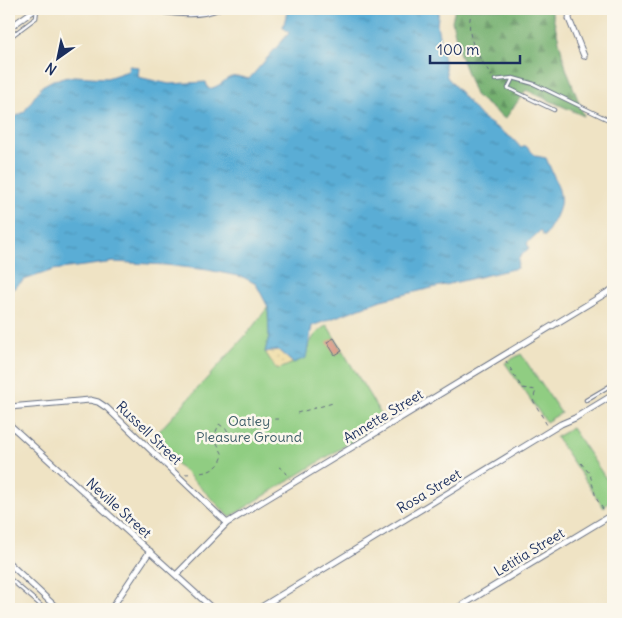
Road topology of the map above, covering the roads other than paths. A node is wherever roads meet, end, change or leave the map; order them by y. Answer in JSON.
{"nodes":[{"id":1,"x":36,"y":9,"type":"edge"},
{"id":2,"x":146,"y":9,"type":"edge"},
{"id":3,"x":217,"y":9,"type":"edge"},
{"id":4,"x":569,"y":9,"type":"edge"},
{"id":5,"x":9,"y":28,"type":"edge"},
{"id":6,"x":9,"y":38,"type":"edge"},
{"id":7,"x":584,"y":56,"type":"dead end"},
{"id":8,"x":513,"y":78,"type":"junction"},
{"id":9,"x":495,"y":80,"type":"road end"},
{"id":10,"x":554,"y":110,"type":"dead end"},
{"id":11,"x":613,"y":122,"type":"edge"},
{"id":12,"x":613,"y":289,"type":"edge"},
{"id":13,"x":613,"y":384,"type":"edge"},
{"id":14,"x":613,"y":395,"type":"edge"},
{"id":15,"x":586,"y":400,"type":"dead end"},
{"id":16,"x":9,"y":407,"type":"edge"},
{"id":17,"x":9,"y":424,"type":"edge"},
{"id":18,"x":613,"y":513,"type":"edge"},
{"id":19,"x":227,"y":523,"type":"junction"},
{"id":20,"x":150,"y":551,"type":"junction"},
{"id":21,"x":9,"y":563,"type":"edge"},
{"id":22,"x":176,"y":575,"type":"junction"},
{"id":23,"x":9,"y":578,"type":"edge"},
{"id":24,"x":45,"y":609,"type":"edge"},
{"id":25,"x":58,"y":609,"type":"edge"},
{"id":26,"x":111,"y":609,"type":"edge"},
{"id":27,"x":213,"y":609,"type":"edge"},
{"id":28,"x":258,"y":609,"type":"edge"},
{"id":29,"x":456,"y":609,"type":"edge"}],
"edges":[{"from":1,"to":5,"type":"street"},
{"from":1,"to":6,"type":"lane"},
{"from":2,"to":3,"type":"street"},
{"from":4,"to":7,"type":"street"},
{"from":8,"to":9,"type":"lane"},
{"from":8,"to":10,"type":"lane"},
{"from":8,"to":11,"type":"lane"},
{"from":12,"to":19,"type":"street","name":"Annette Street"},
{"from":13,"to":15,"type":"lane"},
{"from":14,"to":28,"type":"street","name":"Rosa Street"},
{"from":16,"to":19,"type":"street","name":"Russell Street"},
{"from":17,"to":20,"type":"street","name":"Neville Street"},
{"from":18,"to":29,"type":"street","name":"Letitia Street"},
{"from":19,"to":22,"type":"street","name":"Annette Street"},
{"from":20,"to":22,"type":"street","name":"Neville Street"},
{"from":20,"to":26,"type":"street"},
{"from":21,"to":25,"type":"street"},
{"from":22,"to":27,"type":"street","name":"Neville Street"},
{"from":23,"to":24,"type":"lane"}]}
